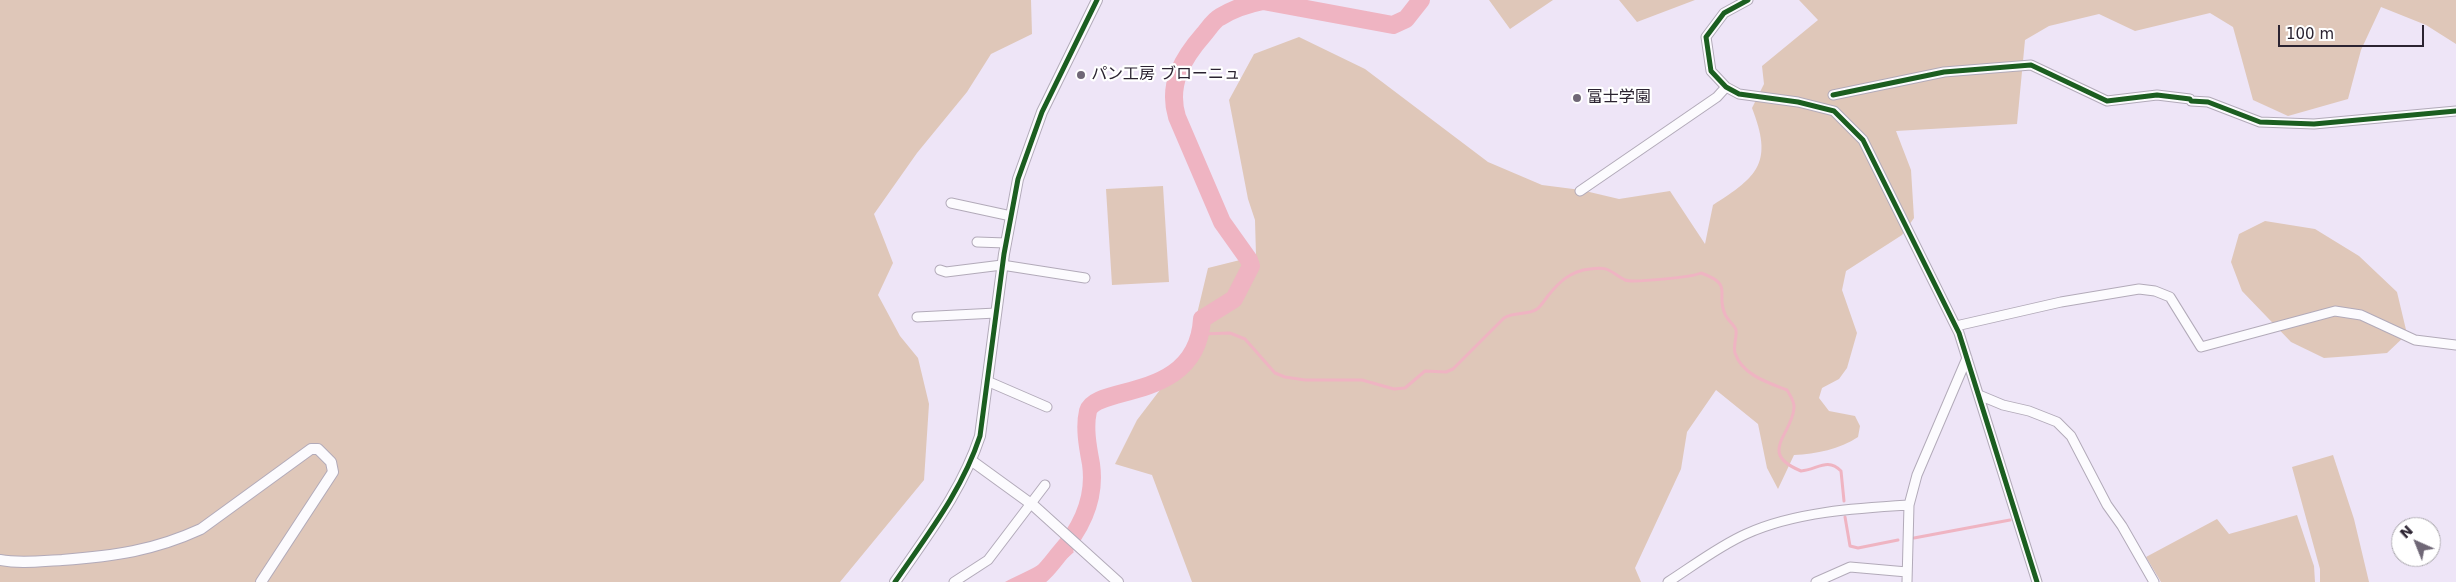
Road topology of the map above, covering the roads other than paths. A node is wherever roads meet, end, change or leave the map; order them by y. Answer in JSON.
{"nodes":[{"id":1,"x":1097,"y":0,"type":"edge"},
{"id":2,"x":1748,"y":0,"type":"edge"},
{"id":3,"x":1726,"y":87,"type":"junction"},
{"id":4,"x":1832,"y":95,"type":"dead end"},
{"id":5,"x":2456,"y":110,"type":"edge"},
{"id":6,"x":1580,"y":192,"type":"dead end"},
{"id":7,"x":951,"y":203,"type":"dead end"},
{"id":8,"x":1011,"y":216,"type":"junction"},
{"id":9,"x":976,"y":242,"type":"dead end"},
{"id":10,"x":1006,"y":243,"type":"junction"},
{"id":11,"x":1002,"y":265,"type":"junction"},
{"id":12,"x":940,"y":270,"type":"dead end"},
{"id":13,"x":1085,"y":278,"type":"dead end"},
{"id":14,"x":996,"y":313,"type":"junction"},
{"id":15,"x":918,"y":317,"type":"dead end"},
{"id":16,"x":1956,"y":326,"type":"junction"},
{"id":17,"x":2456,"y":345,"type":"edge"},
{"id":18,"x":1967,"y":358,"type":"junction"},
{"id":19,"x":987,"y":381,"type":"junction"},
{"id":20,"x":1979,"y":395,"type":"junction"},
{"id":21,"x":1047,"y":407,"type":"dead end"},
{"id":22,"x":972,"y":461,"type":"junction"},
{"id":23,"x":1045,"y":485,"type":"dead end"},
{"id":24,"x":1032,"y":504,"type":"junction"},
{"id":25,"x":1909,"y":505,"type":"junction"},
{"id":26,"x":0,"y":560,"type":"edge"},
{"id":27,"x":1908,"y":572,"type":"junction"},
{"id":28,"x":261,"y":582,"type":"edge"},
{"id":29,"x":895,"y":582,"type":"edge"},
{"id":30,"x":954,"y":582,"type":"edge"},
{"id":31,"x":1118,"y":582,"type":"edge"},
{"id":32,"x":1668,"y":582,"type":"edge"},
{"id":33,"x":1816,"y":582,"type":"edge"},
{"id":34,"x":1907,"y":582,"type":"edge"},
{"id":35,"x":2037,"y":582,"type":"edge"},
{"id":36,"x":2154,"y":582,"type":"edge"}],
"edges":[{"from":1,"to":8,"type":"street"},
{"from":2,"to":3,"type":"street"},
{"from":3,"to":6,"type":"street"},
{"from":3,"to":16,"type":"street"},
{"from":4,"to":5,"type":"street"},
{"from":7,"to":8,"type":"street"},
{"from":8,"to":10,"type":"street"},
{"from":9,"to":10,"type":"street"},
{"from":10,"to":11,"type":"street"},
{"from":11,"to":12,"type":"street"},
{"from":11,"to":13,"type":"street"},
{"from":11,"to":14,"type":"street"},
{"from":14,"to":15,"type":"street"},
{"from":14,"to":19,"type":"street"},
{"from":16,"to":17,"type":"street"},
{"from":16,"to":18,"type":"street"},
{"from":18,"to":20,"type":"street"},
{"from":18,"to":25,"type":"street"},
{"from":19,"to":21,"type":"street"},
{"from":19,"to":22,"type":"street"},
{"from":20,"to":35,"type":"street"},
{"from":20,"to":36,"type":"street"},
{"from":22,"to":24,"type":"street"},
{"from":22,"to":29,"type":"street"},
{"from":23,"to":24,"type":"street"},
{"from":24,"to":30,"type":"street"},
{"from":24,"to":31,"type":"street"},
{"from":25,"to":27,"type":"street"},
{"from":25,"to":32,"type":"street"},
{"from":26,"to":28,"type":"street"},
{"from":27,"to":33,"type":"street"},
{"from":27,"to":34,"type":"street"}]}
